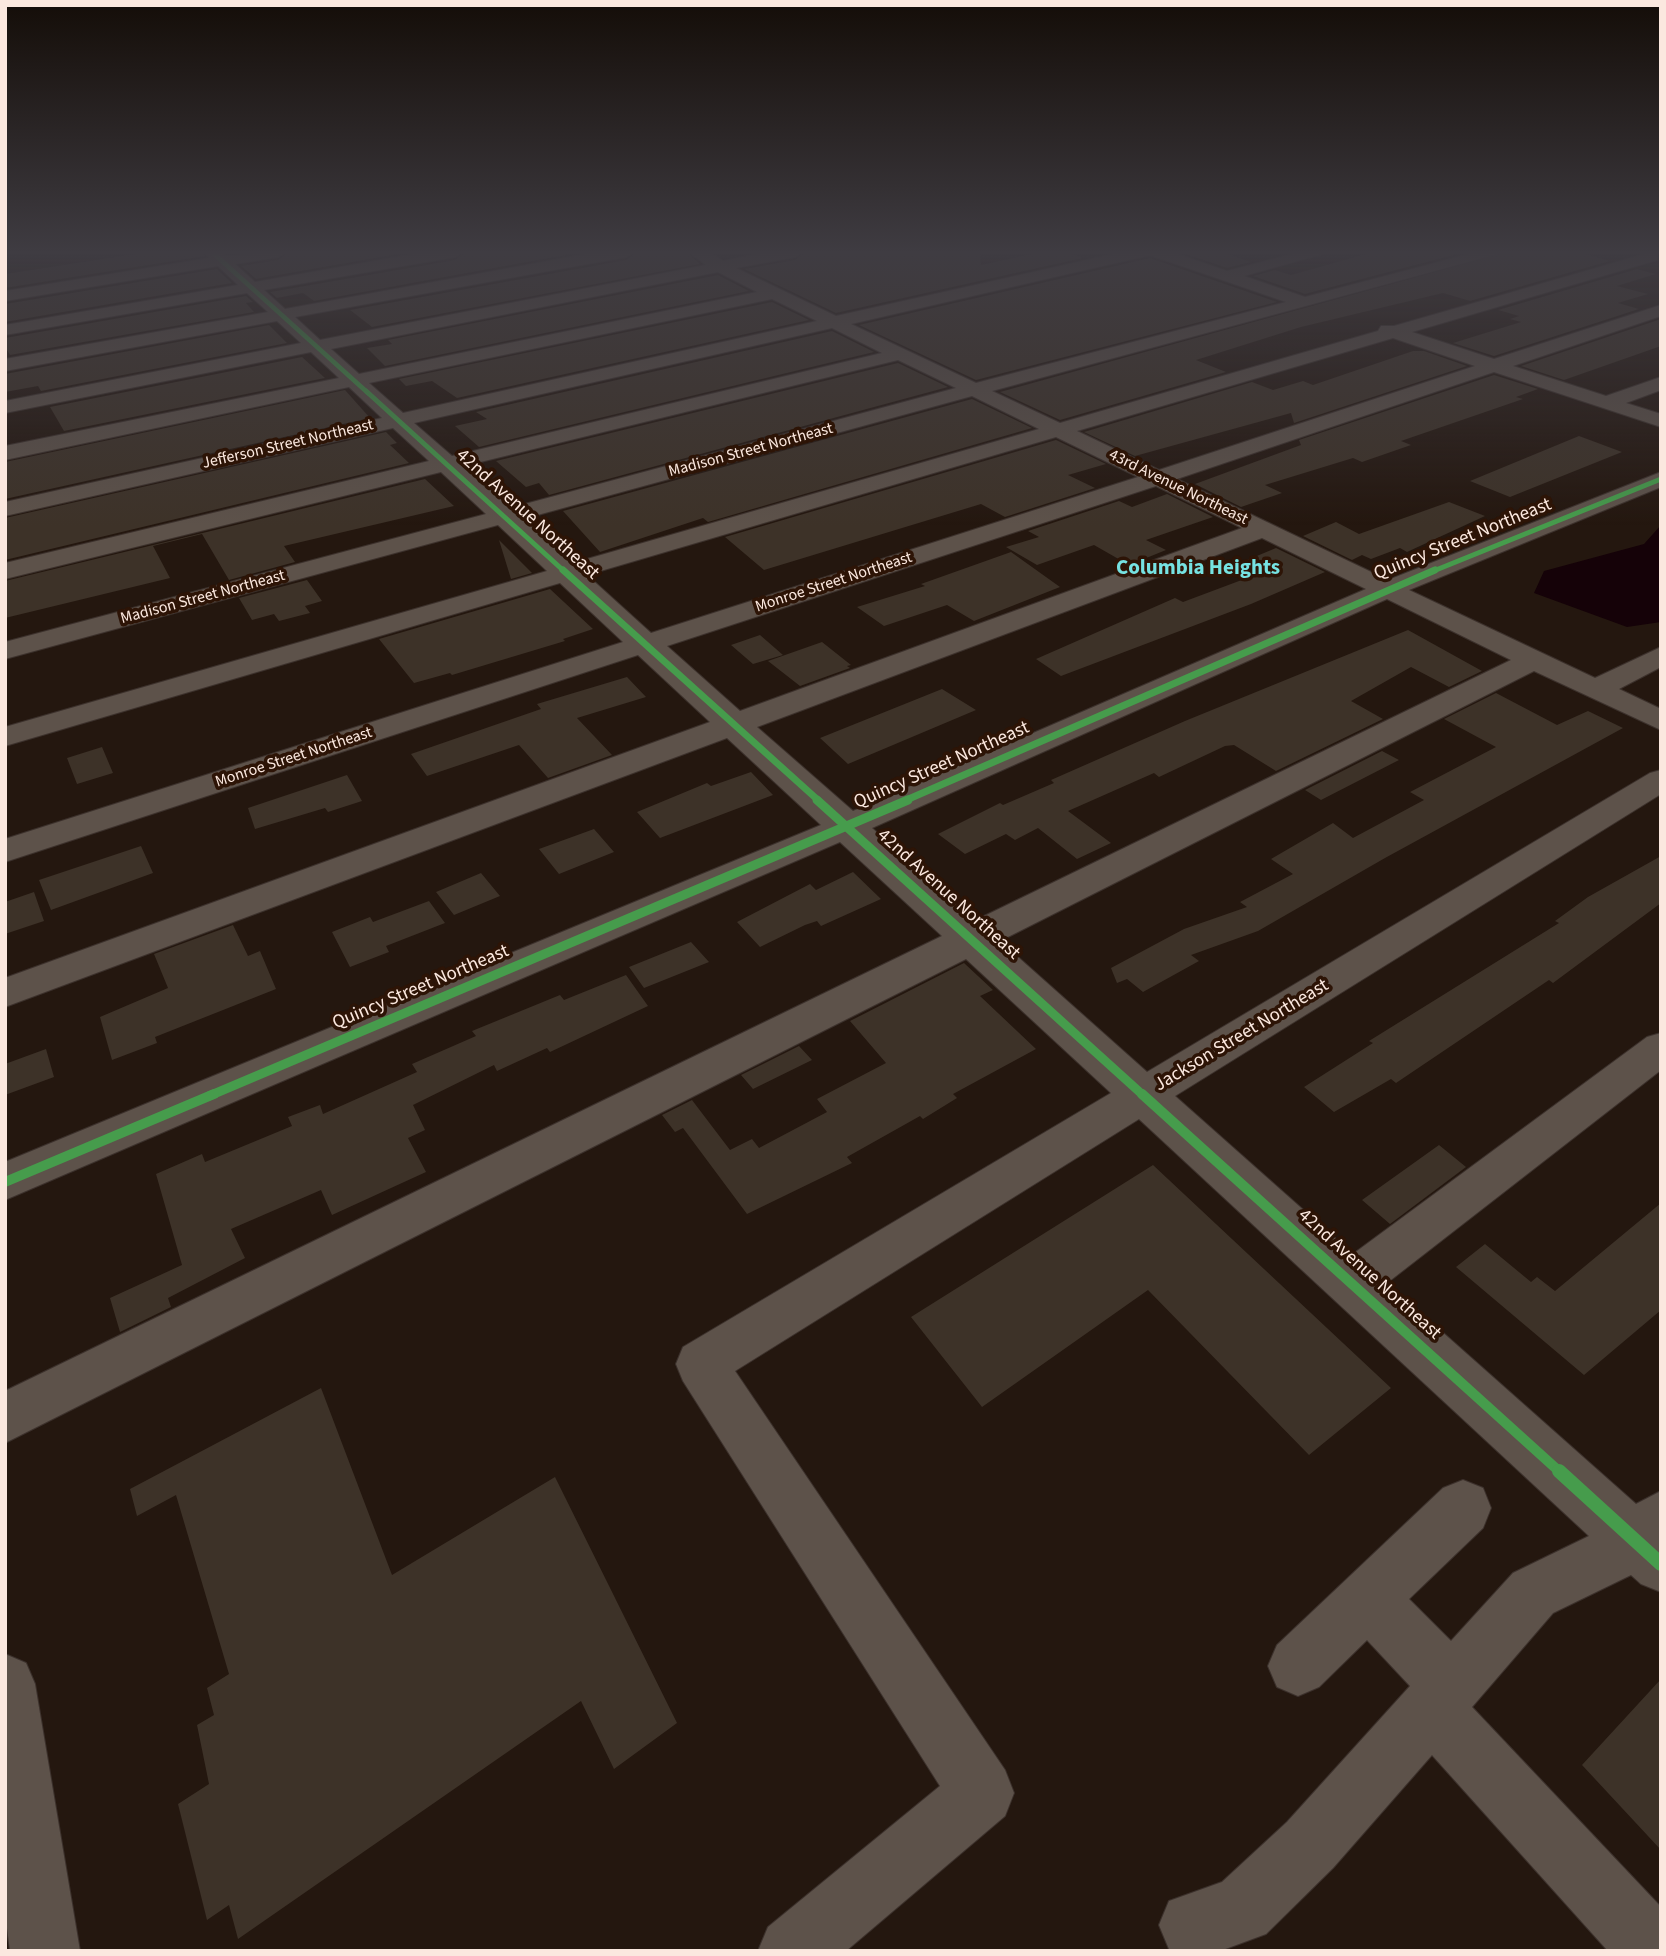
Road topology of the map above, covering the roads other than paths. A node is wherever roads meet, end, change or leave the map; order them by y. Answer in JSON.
{"nodes":[{"id":1,"x":124,"y":343,"type":"edge"},
{"id":2,"x":312,"y":343,"type":"edge"},
{"id":3,"x":335,"y":343,"type":"edge"},
{"id":4,"x":531,"y":343,"type":"edge"},
{"id":5,"x":741,"y":343,"type":"edge"},
{"id":6,"x":878,"y":343,"type":"edge"},
{"id":7,"x":1150,"y":343,"type":"edge"},
{"id":8,"x":1354,"y":343,"type":"edge"},
{"id":9,"x":1427,"y":343,"type":"edge"},
{"id":10,"x":1563,"y":343,"type":"edge"},
{"id":11,"x":316,"y":347,"type":"junction"},
{"id":12,"x":900,"y":354,"type":"junction"},
{"id":13,"x":5,"y":365,"type":"edge"},
{"id":14,"x":1496,"y":366,"type":"junction"},
{"id":15,"x":352,"y":380,"type":"junction"},
{"id":16,"x":1661,"y":383,"type":"edge"},
{"id":17,"x":975,"y":390,"type":"junction"},
{"id":18,"x":1606,"y":403,"type":"junction"},
{"id":19,"x":5,"y":407,"type":"edge"},
{"id":20,"x":397,"y":421,"type":"junction"},
{"id":21,"x":1661,"y":421,"type":"edge"},
{"id":22,"x":1059,"y":430,"type":"junction"},
{"id":23,"x":5,"y":453,"type":"edge"},
{"id":24,"x":446,"y":465,"type":"junction"},
{"id":25,"x":1158,"y":478,"type":"junction"},
{"id":26,"x":1661,"y":479,"type":"edge"},
{"id":27,"x":5,"y":509,"type":"edge"},
{"id":28,"x":504,"y":518,"type":"junction"},
{"id":29,"x":1263,"y":529,"type":"junction"},
{"id":30,"x":5,"y":571,"type":"edge"},
{"id":31,"x":566,"y":573,"type":"junction"},
{"id":32,"x":1388,"y":589,"type":"junction"},
{"id":33,"x":644,"y":645,"type":"junction"},
{"id":34,"x":5,"y":651,"type":"edge"},
{"id":35,"x":1661,"y":655,"type":"edge"},
{"id":36,"x":1533,"y":660,"type":"junction"},
{"id":37,"x":1595,"y":690,"type":"junction"},
{"id":38,"x":1661,"y":721,"type":"edge"},
{"id":39,"x":732,"y":724,"type":"junction"},
{"id":40,"x":5,"y":737,"type":"edge"},
{"id":41,"x":1661,"y":780,"type":"edge"},
{"id":42,"x":846,"y":827,"type":"junction"},
{"id":43,"x":5,"y":851,"type":"edge"},
{"id":44,"x":971,"y":940,"type":"junction"},
{"id":45,"x":5,"y":993,"type":"edge"},
{"id":46,"x":1661,"y":1048,"type":"edge"},
{"id":47,"x":1145,"y":1095,"type":"junction"},
{"id":48,"x":5,"y":1182,"type":"edge"},
{"id":49,"x":1351,"y":1283,"type":"junction"},
{"id":50,"x":5,"y":1418,"type":"edge"},
{"id":51,"x":1463,"y":1508,"type":"dead end"},
{"id":52,"x":1653,"y":1542,"type":"edge"},
{"id":53,"x":1368,"y":1598,"type":"junction"},
{"id":54,"x":1298,"y":1666,"type":"dead end"},
{"id":55,"x":5,"y":1684,"type":"edge"},
{"id":56,"x":1441,"y":1696,"type":"junction"},
{"id":57,"x":13,"y":1782,"type":"edge"},
{"id":58,"x":1193,"y":1925,"type":"dead end"},
{"id":59,"x":45,"y":1951,"type":"edge"},
{"id":60,"x":792,"y":1951,"type":"edge"},
{"id":61,"x":1655,"y":1951,"type":"edge"}],
"edges":[{"from":1,"to":13,"type":"street"},
{"from":2,"to":11,"type":"street","name":"42nd Avenue Northeast"},
{"from":3,"to":11,"type":"street"},
{"from":4,"to":15,"type":"street"},
{"from":5,"to":20,"type":"street","name":"Jefferson Street Northeast"},
{"from":6,"to":12,"type":"street","name":"43rd Avenue Northeast"},
{"from":7,"to":17,"type":"street","name":"Madison Street Northeast"},
{"from":8,"to":22,"type":"street"},
{"from":9,"to":14,"type":"street"},
{"from":10,"to":14,"type":"street","name":"Monroe Street Northeast"},
{"from":11,"to":15,"type":"street","name":"42nd Avenue Northeast"},
{"from":11,"to":19,"type":"street"},
{"from":12,"to":17,"type":"street","name":"43rd Avenue Northeast"},
{"from":12,"to":24,"type":"street"},
{"from":14,"to":18,"type":"street"},
{"from":14,"to":25,"type":"street","name":"Monroe Street Northeast"},
{"from":15,"to":20,"type":"street","name":"42nd Avenue Northeast"},
{"from":15,"to":23,"type":"street"},
{"from":16,"to":18,"type":"street"},
{"from":17,"to":22,"type":"street","name":"43rd Avenue Northeast"},
{"from":17,"to":28,"type":"street","name":"Madison Street Northeast"},
{"from":18,"to":21,"type":"street"},
{"from":20,"to":24,"type":"street","name":"42nd Avenue Northeast"},
{"from":20,"to":27,"type":"street","name":"Jefferson Street Northeast"},
{"from":22,"to":25,"type":"street","name":"43rd Avenue Northeast"},
{"from":22,"to":31,"type":"street"},
{"from":24,"to":28,"type":"street","name":"42nd Avenue Northeast"},
{"from":24,"to":30,"type":"street"},
{"from":25,"to":29,"type":"street","name":"43rd Avenue Northeast"},
{"from":25,"to":33,"type":"street","name":"Monroe Street Northeast"},
{"from":26,"to":32,"type":"street","name":"Quincy Street Northeast"},
{"from":28,"to":31,"type":"street","name":"42nd Avenue Northeast"},
{"from":28,"to":34,"type":"street","name":"Madison Street Northeast"},
{"from":29,"to":32,"type":"street","name":"43rd Avenue Northeast"},
{"from":29,"to":39,"type":"street"},
{"from":31,"to":33,"type":"street","name":"42nd Avenue Northeast"},
{"from":31,"to":40,"type":"street"},
{"from":32,"to":36,"type":"street","name":"43rd Avenue Northeast"},
{"from":32,"to":42,"type":"street","name":"Quincy Street Northeast"},
{"from":33,"to":39,"type":"street","name":"42nd Avenue Northeast"},
{"from":33,"to":43,"type":"street","name":"Monroe Street Northeast"},
{"from":35,"to":37,"type":"street"},
{"from":36,"to":37,"type":"street","name":"43rd Avenue Northeast"},
{"from":36,"to":44,"type":"street"},
{"from":37,"to":38,"type":"street","name":"43rd Avenue Northeast"},
{"from":39,"to":42,"type":"street","name":"42nd Avenue Northeast"},
{"from":39,"to":45,"type":"street"},
{"from":41,"to":47,"type":"street","name":"Jackson Street Northeast"},
{"from":42,"to":44,"type":"street","name":"42nd Avenue Northeast"},
{"from":42,"to":48,"type":"street","name":"Quincy Street Northeast"},
{"from":44,"to":47,"type":"street","name":"42nd Avenue Northeast"},
{"from":44,"to":50,"type":"street"},
{"from":46,"to":49,"type":"street"},
{"from":47,"to":49,"type":"street","name":"42nd Avenue Northeast"},
{"from":47,"to":60,"type":"street","name":"Jackson Street Northeast"},
{"from":49,"to":52,"type":"street","name":"42nd Avenue Northeast"},
{"from":51,"to":53,"type":"street"},
{"from":52,"to":56,"type":"street"},
{"from":53,"to":54,"type":"street"},
{"from":53,"to":56,"type":"street"},
{"from":55,"to":57,"type":"street"},
{"from":56,"to":58,"type":"street"},
{"from":56,"to":61,"type":"street"},
{"from":57,"to":59,"type":"street"}]}
